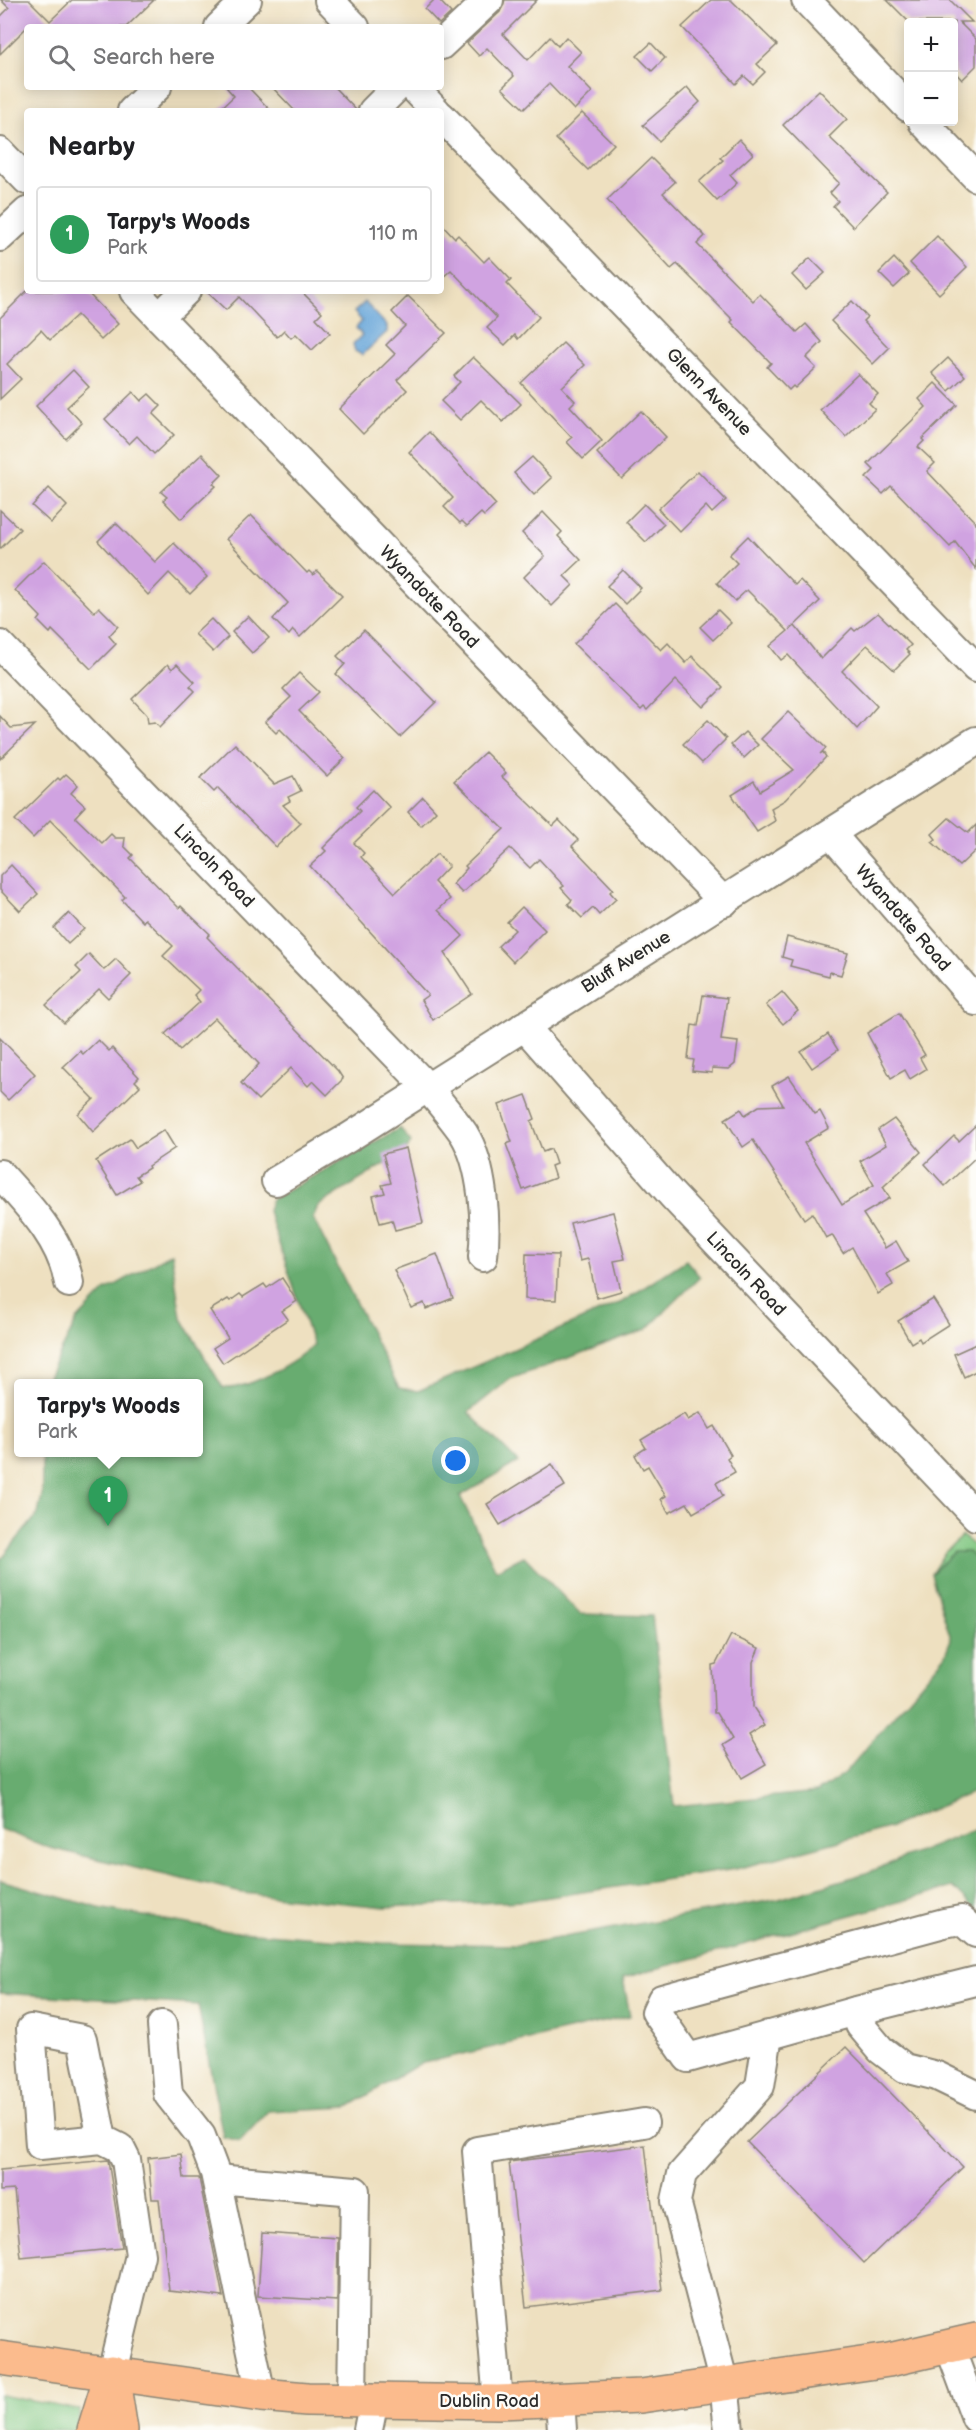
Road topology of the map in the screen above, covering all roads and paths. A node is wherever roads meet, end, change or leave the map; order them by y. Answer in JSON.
{"nodes":[{"id":1,"x":247,"y":0,"type":"edge"},
{"id":2,"x":329,"y":0,"type":"edge"},
{"id":3,"x":489,"y":0,"type":"edge"},
{"id":4,"x":806,"y":0,"type":"edge"},
{"id":5,"x":222,"y":24,"type":"edge"},
{"id":6,"x":352,"y":24,"type":"edge"},
{"id":7,"x":444,"y":42,"type":"edge"},
{"id":8,"x":154,"y":90,"type":"edge"},
{"id":9,"x":395,"y":90,"type":"edge"},
{"id":10,"x":416,"y":90,"type":"edge"},
{"id":11,"x":904,"y":102,"type":"edge"},
{"id":12,"x":135,"y":108,"type":"edge"},
{"id":13,"x":376,"y":108,"type":"edge"},
{"id":14,"x":433,"y":108,"type":"edge"},
{"id":15,"x":444,"y":119,"type":"edge"},
{"id":16,"x":927,"y":126,"type":"edge"},
{"id":17,"x":0,"y":152,"type":"edge"},
{"id":18,"x":24,"y":177,"type":"edge"},
{"id":19,"x":976,"y":177,"type":"edge"},
{"id":20,"x":24,"y":215,"type":"edge"},
{"id":21,"x":0,"y":237,"type":"edge"},
{"id":22,"x":137,"y":294,"type":"edge"},
{"id":23,"x":183,"y":294,"type":"edge"},
{"id":24,"x":159,"y":317,"type":"junction"},
{"id":25,"x":0,"y":645,"type":"edge"},
{"id":26,"x":976,"y":668,"type":"edge"},
{"id":27,"x":976,"y":741,"type":"edge"},
{"id":28,"x":831,"y":834,"type":"junction"},
{"id":29,"x":724,"y":902,"type":"junction"},
{"id":30,"x":976,"y":1001,"type":"edge"},
{"id":31,"x":524,"y":1026,"type":"junction"},
{"id":32,"x":427,"y":1087,"type":"junction"},
{"id":33,"x":0,"y":1174,"type":"edge"},
{"id":34,"x":276,"y":1181,"type":"dead end"},
{"id":35,"x":483,"y":1257,"type":"dead end"},
{"id":36,"x":69,"y":1283,"type":"dead end"},
{"id":37,"x":976,"y":1516,"type":"edge"},
{"id":38,"x":976,"y":1933,"type":"edge"},
{"id":39,"x":976,"y":1981,"type":"edge"},
{"id":40,"x":856,"y":2011,"type":"junction"},
{"id":41,"x":162,"y":2025,"type":"dead end"},
{"id":42,"x":768,"y":2035,"type":"junction"},
{"id":43,"x":976,"y":2095,"type":"edge"},
{"id":44,"x":644,"y":2123,"type":"dead end"},
{"id":45,"x":102,"y":2139,"type":"dead end"},
{"id":46,"x":217,"y":2179,"type":"junction"},
{"id":47,"x":963,"y":2344,"type":"edge"},
{"id":48,"x":0,"y":2358,"type":"edge"},
{"id":49,"x":112,"y":2372,"type":"junction"},
{"id":50,"x":724,"y":2384,"type":"junction"},
{"id":51,"x":261,"y":2395,"type":"junction"},
{"id":52,"x":498,"y":2402,"type":"junction"},
{"id":53,"x":364,"y":2410,"type":"edge"},
{"id":54,"x":561,"y":2415,"type":"edge"},
{"id":55,"x":976,"y":2418,"type":"edge"},
{"id":56,"x":94,"y":2430,"type":"edge"},
{"id":57,"x":121,"y":2430,"type":"edge"},
{"id":58,"x":729,"y":2430,"type":"edge"}],
"edges":[{"from":1,"to":5,"type":"street"},
{"from":2,"to":6,"type":"street"},
{"from":3,"to":7,"type":"street"},
{"from":4,"to":11,"type":"street"},
{"from":8,"to":12,"type":"street"},
{"from":9,"to":13,"type":"street"},
{"from":10,"to":14,"type":"street"},
{"from":15,"to":26,"type":"street","name":"Glenn Avenue"},
{"from":16,"to":19,"type":"street"},
{"from":17,"to":18,"type":"street"},
{"from":20,"to":21,"type":"street"},
{"from":22,"to":24,"type":"street","name":"Wyandotte Road"},
{"from":23,"to":24,"type":"street"},
{"from":24,"to":29,"type":"street","name":"Wyandotte Road"},
{"from":25,"to":32,"type":"street","name":"Lincoln Road"},
{"from":27,"to":28,"type":"street","name":"Bluff Avenue"},
{"from":28,"to":29,"type":"street","name":"Bluff Avenue"},
{"from":28,"to":30,"type":"street","name":"Wyandotte Road"},
{"from":29,"to":31,"type":"street","name":"Bluff Avenue"},
{"from":31,"to":32,"type":"street","name":"Bluff Avenue"},
{"from":31,"to":37,"type":"street","name":"Lincoln Road"},
{"from":32,"to":34,"type":"street","name":"Bluff Avenue"},
{"from":32,"to":35,"type":"street","name":"Lincoln Road"},
{"from":33,"to":36,"type":"street"},
{"from":38,"to":42,"type":"street"},
{"from":39,"to":40,"type":"street"},
{"from":40,"to":42,"type":"street"},
{"from":40,"to":43,"type":"street"},
{"from":41,"to":46,"type":"street"},
{"from":42,"to":50,"type":"street"},
{"from":44,"to":52,"type":"street"},
{"from":45,"to":49,"type":"street"},
{"from":46,"to":51,"type":"street"},
{"from":46,"to":53,"type":"street"},
{"from":47,"to":50,"type":"main road","name":"Dublin Road"},
{"from":47,"to":55,"type":"street"},
{"from":48,"to":49,"type":"main road","name":"Dublin Road"},
{"from":49,"to":51,"type":"main road","name":"Dublin Road"},
{"from":49,"to":56,"type":"main road"},
{"from":49,"to":57,"type":"main road"},
{"from":50,"to":54,"type":"main road","name":"Dublin Road"},
{"from":50,"to":58,"type":"street"},
{"from":51,"to":53,"type":"main road","name":"Dublin Road"},
{"from":52,"to":53,"type":"main road","name":"Dublin Road"},
{"from":52,"to":54,"type":"main road","name":"Dublin Road"}]}
